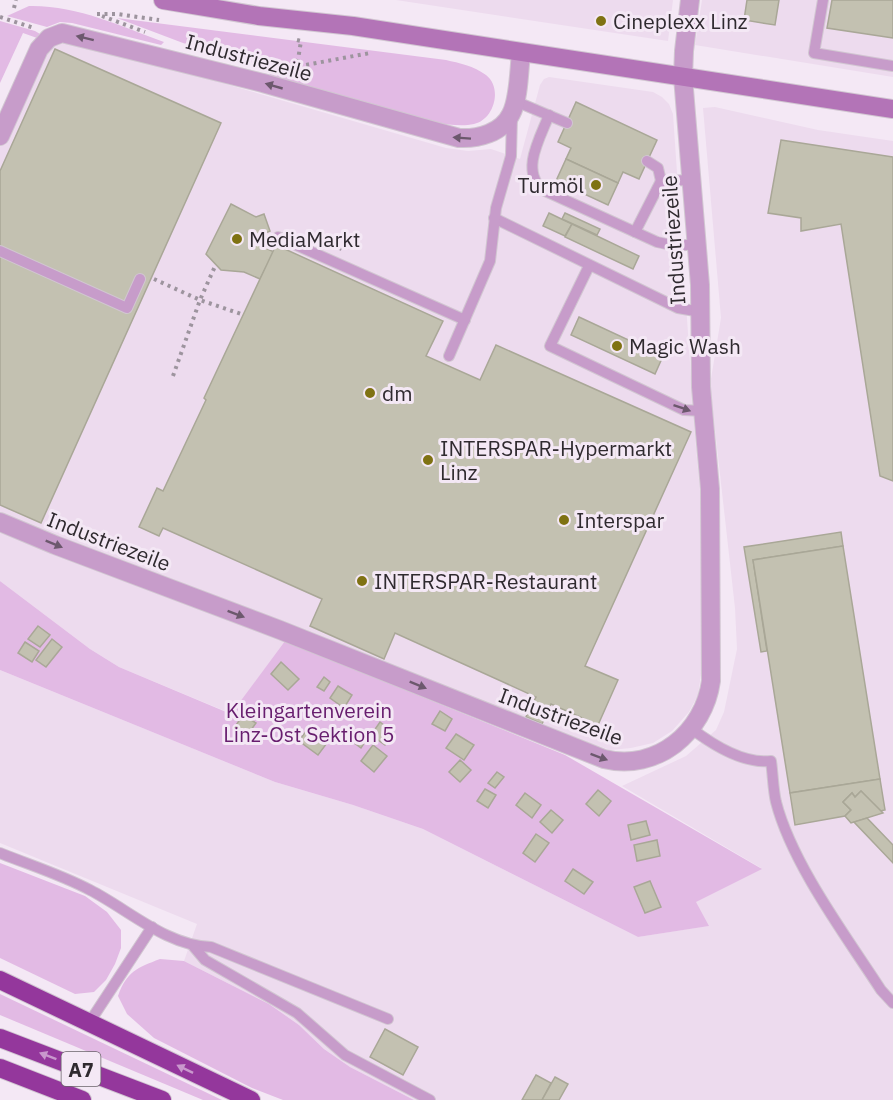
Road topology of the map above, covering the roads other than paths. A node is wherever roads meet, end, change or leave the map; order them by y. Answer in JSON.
{"nodes":[{"id":1,"x":163,"y":0,"type":"edge"},
{"id":2,"x":690,"y":0,"type":"edge"},
{"id":3,"x":823,"y":0,"type":"edge"},
{"id":4,"x":521,"y":53,"type":"junction"},
{"id":5,"x":893,"y":66,"type":"edge"},
{"id":6,"x":683,"y":77,"type":"junction"},
{"id":7,"x":513,"y":107,"type":"junction"},
{"id":8,"x":893,"y":110,"type":"edge"},
{"id":9,"x":549,"y":115,"type":"junction"},
{"id":10,"x":567,"y":123,"type":"dead end"},
{"id":11,"x":0,"y":135,"type":"edge"},
{"id":12,"x":647,"y":161,"type":"dead end"},
{"id":13,"x":691,"y":180,"type":"junction"},
{"id":14,"x":661,"y":181,"type":"junction"},
{"id":15,"x":494,"y":219,"type":"junction"},
{"id":16,"x":635,"y":232,"type":"junction"},
{"id":17,"x":278,"y":237,"type":"dead end"},
{"id":18,"x":696,"y":244,"type":"junction"},
{"id":19,"x":0,"y":251,"type":"edge"},
{"id":20,"x":589,"y":266,"type":"junction"},
{"id":21,"x":140,"y":279,"type":"dead end"},
{"id":22,"x":701,"y":312,"type":"junction"},
{"id":23,"x":465,"y":320,"type":"junction"},
{"id":24,"x":449,"y":356,"type":"dead end"},
{"id":25,"x":703,"y":411,"type":"junction"},
{"id":26,"x":0,"y":522,"type":"edge"},
{"id":27,"x":692,"y":729,"type":"junction"},
{"id":28,"x":0,"y":853,"type":"edge"},
{"id":29,"x":152,"y":927,"type":"junction"},
{"id":30,"x":194,"y":947,"type":"junction"},
{"id":31,"x":0,"y":980,"type":"edge"},
{"id":32,"x":893,"y":1003,"type":"edge"},
{"id":33,"x":388,"y":1019,"type":"dead end"},
{"id":34,"x":89,"y":1023,"type":"junction"},
{"id":35,"x":0,"y":1038,"type":"edge"},
{"id":36,"x":0,"y":1068,"type":"edge"},
{"id":37,"x":82,"y":1100,"type":"edge"},
{"id":38,"x":162,"y":1100,"type":"edge"},
{"id":39,"x":251,"y":1100,"type":"edge"},
{"id":40,"x":430,"y":1100,"type":"edge"}],
"edges":[{"from":1,"to":4,"type":"main road","name":"Industriezeile"},
{"from":2,"to":6,"type":"street"},
{"from":3,"to":5,"type":"lane"},
{"from":4,"to":6,"type":"main road","name":"Industriezeile"},
{"from":4,"to":7,"type":"street"},
{"from":6,"to":8,"type":"main road","name":"Industriezeile"},
{"from":6,"to":13,"type":"street","name":"Industriezeile"},
{"from":7,"to":9,"type":"lane"},
{"from":7,"to":11,"type":"street","name":"Industriezeile","one_way":true},
{"from":7,"to":15,"type":"lane"},
{"from":9,"to":10,"type":"lane"},
{"from":9,"to":16,"type":"lane"},
{"from":12,"to":14,"type":"lane"},
{"from":13,"to":14,"type":"lane"},
{"from":13,"to":18,"type":"street","name":"Industriezeile"},
{"from":14,"to":16,"type":"lane"},
{"from":15,"to":20,"type":"lane"},
{"from":15,"to":23,"type":"lane"},
{"from":16,"to":18,"type":"lane"},
{"from":17,"to":23,"type":"lane"},
{"from":18,"to":22,"type":"street","name":"Industriezeile"},
{"from":19,"to":21,"type":"lane"},
{"from":20,"to":22,"type":"lane"},
{"from":20,"to":25,"type":"lane","one_way":true},
{"from":22,"to":25,"type":"street","name":"Industriezeile"},
{"from":23,"to":24,"type":"lane"},
{"from":25,"to":27,"type":"street","name":"Industriezeile"},
{"from":26,"to":27,"type":"street","name":"Industriezeile","one_way":true},
{"from":27,"to":32,"type":"lane"},
{"from":28,"to":29,"type":"lane"},
{"from":29,"to":30,"type":"lane"},
{"from":29,"to":34,"type":"lane"},
{"from":30,"to":33,"type":"lane"},
{"from":30,"to":40,"type":"lane"},
{"from":31,"to":34,"type":"highway"},
{"from":39,"to":34,"type":"highway","one_way":true},
{"from":38,"to":35,"type":"highway","number":"A7","one_way":true},
{"from":36,"to":37,"type":"highway","number":"A7"}]}
